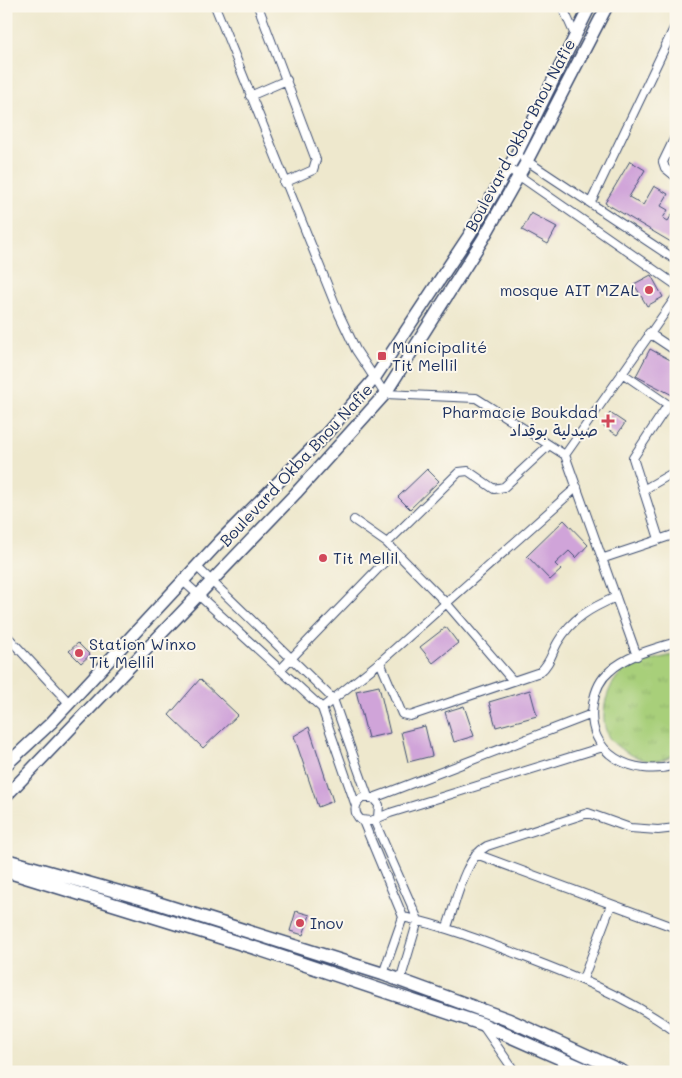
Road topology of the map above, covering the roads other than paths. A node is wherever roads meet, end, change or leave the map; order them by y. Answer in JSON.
{"nodes":[{"id":1,"x":215,"y":6,"type":"edge"},
{"id":2,"x":258,"y":6,"type":"edge"},
{"id":3,"x":562,"y":6,"type":"edge"},
{"id":4,"x":590,"y":6,"type":"edge"},
{"id":5,"x":607,"y":6,"type":"edge"},
{"id":6,"x":676,"y":24,"type":"edge"},
{"id":7,"x":575,"y":35,"type":"junction"},
{"id":8,"x":287,"y":80,"type":"junction"},
{"id":9,"x":250,"y":96,"type":"junction"},
{"id":10,"x":676,"y":135,"type":"edge"},
{"id":11,"x":517,"y":153,"type":"junction"},
{"id":12,"x":527,"y":161,"type":"junction"},
{"id":13,"x":508,"y":168,"type":"junction"},
{"id":14,"x":519,"y":176,"type":"junction"},
{"id":15,"x":676,"y":177,"type":"edge"},
{"id":16,"x":284,"y":183,"type":"junction"},
{"id":17,"x":591,"y":202,"type":"junction"},
{"id":18,"x":676,"y":260,"type":"edge"},
{"id":19,"x":676,"y":285,"type":"edge"},
{"id":20,"x":676,"y":297,"type":"edge"},
{"id":21,"x":649,"y":333,"type":"junction"},
{"id":22,"x":676,"y":351,"type":"edge"},
{"id":23,"x":622,"y":373,"type":"junction"},
{"id":24,"x":374,"y":379,"type":"junction"},
{"id":25,"x":385,"y":394,"type":"junction"},
{"id":26,"x":668,"y":405,"type":"junction"},
{"id":27,"x":676,"y":410,"type":"edge"},
{"id":28,"x":548,"y":446,"type":"junction"},
{"id":29,"x":565,"y":456,"type":"junction"},
{"id":30,"x":676,"y":471,"type":"edge"},
{"id":31,"x":577,"y":487,"type":"junction"},
{"id":32,"x":643,"y":490,"type":"junction"},
{"id":33,"x":354,"y":520,"type":"dead end"},
{"id":34,"x":676,"y":534,"type":"edge"},
{"id":35,"x":660,"y":539,"type":"junction"},
{"id":36,"x":388,"y":543,"type":"junction"},
{"id":37,"x":395,"y":551,"type":"junction"},
{"id":38,"x":604,"y":558,"type":"junction"},
{"id":39,"x":196,"y":566,"type":"junction"},
{"id":40,"x":182,"y":580,"type":"junction"},
{"id":41,"x":211,"y":581,"type":"junction"},
{"id":42,"x":198,"y":594,"type":"junction"},
{"id":43,"x":616,"y":597,"type":"junction"},
{"id":44,"x":447,"y":604,"type":"junction"},
{"id":45,"x":6,"y":635,"type":"edge"},
{"id":46,"x":676,"y":642,"type":"edge"},
{"id":47,"x":637,"y":656,"type":"junction"},
{"id":48,"x":290,"y":660,"type":"junction"},
{"id":49,"x":380,"y":662,"type":"junction"},
{"id":50,"x":280,"y":670,"type":"junction"},
{"id":51,"x":513,"y":681,"type":"junction"},
{"id":52,"x":333,"y":699,"type":"junction"},
{"id":53,"x":69,"y":703,"type":"junction"},
{"id":54,"x":322,"y":708,"type":"junction"},
{"id":55,"x":592,"y":714,"type":"junction"},
{"id":56,"x":603,"y":747,"type":"junction"},
{"id":57,"x":6,"y":765,"type":"edge"},
{"id":58,"x":676,"y":765,"type":"edge"},
{"id":59,"x":6,"y":796,"type":"edge"},
{"id":60,"x":371,"y":797,"type":"junction"},
{"id":61,"x":356,"y":806,"type":"junction"},
{"id":62,"x":376,"y":818,"type":"junction"},
{"id":63,"x":363,"y":821,"type":"junction"},
{"id":64,"x":676,"y":828,"type":"edge"},
{"id":65,"x":476,"y":854,"type":"junction"},
{"id":66,"x":6,"y":860,"type":"edge"},
{"id":67,"x":6,"y":871,"type":"edge"},
{"id":68,"x":611,"y":905,"type":"junction"},
{"id":69,"x":403,"y":917,"type":"junction"},
{"id":70,"x":418,"y":920,"type":"junction"},
{"id":71,"x":448,"y":927,"type":"junction"},
{"id":72,"x":676,"y":928,"type":"edge"},
{"id":73,"x":383,"y":974,"type":"junction"},
{"id":74,"x":583,"y":979,"type":"junction"},
{"id":75,"x":400,"y":981,"type":"junction"},
{"id":76,"x":482,"y":1024,"type":"junction"},
{"id":77,"x":676,"y":1032,"type":"edge"},
{"id":78,"x":515,"y":1072,"type":"edge"},
{"id":79,"x":591,"y":1072,"type":"edge"},
{"id":80,"x":623,"y":1072,"type":"edge"}],
"edges":[{"from":1,"to":9,"type":"street"},
{"from":2,"to":8,"type":"street"},
{"from":3,"to":7,"type":"street"},
{"from":4,"to":7,"type":"main road","name":"Boulevard Okba Bnou Nafie"},
{"from":5,"to":12,"type":"main road","name":"Boulevard Okba Bnou Nafie"},
{"from":6,"to":17,"type":"street"},
{"from":7,"to":11,"type":"main road","name":"Boulevard Okba Bnou Nafie"},
{"from":8,"to":9,"type":"street"},
{"from":8,"to":16,"type":"street"},
{"from":9,"to":16,"type":"street"},
{"from":10,"to":15,"type":"street"},
{"from":11,"to":12,"type":"street"},
{"from":11,"to":13,"type":"main road","name":"Boulevard Okba Bnou Nafie"},
{"from":12,"to":14,"type":"main road","name":"Boulevard Okba Bnou Nafie"},
{"from":12,"to":17,"type":"street"},
{"from":13,"to":14,"type":"street"},
{"from":13,"to":24,"type":"main road","name":"Boulevard Okba Bnou Nafie"},
{"from":14,"to":19,"type":"street"},
{"from":14,"to":25,"type":"main road","name":"Boulevard Okba Bnou Nafie"},
{"from":16,"to":24,"type":"street"},
{"from":17,"to":18,"type":"street"},
{"from":20,"to":21,"type":"street"},
{"from":21,"to":22,"type":"street"},
{"from":21,"to":23,"type":"street"},
{"from":23,"to":26,"type":"street"},
{"from":23,"to":29,"type":"street"},
{"from":24,"to":25,"type":"street"},
{"from":24,"to":39,"type":"main road","name":"Boulevard Okba Bnou Nafie"},
{"from":25,"to":28,"type":"street"},
{"from":25,"to":41,"type":"main road","name":"Boulevard Okba Bnou Nafie"},
{"from":26,"to":27,"type":"street"},
{"from":26,"to":32,"type":"street"},
{"from":28,"to":29,"type":"street"},
{"from":28,"to":36,"type":"street"},
{"from":29,"to":31,"type":"street"},
{"from":30,"to":32,"type":"street"},
{"from":31,"to":38,"type":"street"},
{"from":31,"to":44,"type":"street"},
{"from":32,"to":35,"type":"street"},
{"from":33,"to":36,"type":"street"},
{"from":34,"to":35,"type":"street"},
{"from":35,"to":38,"type":"street"},
{"from":36,"to":37,"type":"street"},
{"from":37,"to":44,"type":"street"},
{"from":37,"to":48,"type":"street"},
{"from":38,"to":43,"type":"street"},
{"from":39,"to":40,"type":"main road","name":"Boulevard Okba Bnou Nafie"},
{"from":39,"to":41,"type":"street"},
{"from":40,"to":42,"type":"street"},
{"from":40,"to":53,"type":"main road","name":"Boulevard Okba Bnou Nafie"},
{"from":41,"to":42,"type":"main road","name":"Boulevard Okba Bnou Nafie"},
{"from":41,"to":48,"type":"street"},
{"from":42,"to":50,"type":"street"},
{"from":42,"to":59,"type":"main road","name":"Boulevard Okba Bnou Nafie"},
{"from":43,"to":47,"type":"street"},
{"from":43,"to":51,"type":"street"},
{"from":44,"to":49,"type":"street"},
{"from":44,"to":51,"type":"street"},
{"from":45,"to":53,"type":"street"},
{"from":46,"to":47,"type":"street"},
{"from":47,"to":55,"type":"street"},
{"from":48,"to":50,"type":"street"},
{"from":48,"to":52,"type":"street"},
{"from":49,"to":51,"type":"street"},
{"from":49,"to":52,"type":"street"},
{"from":50,"to":54,"type":"street"},
{"from":52,"to":54,"type":"street"},
{"from":52,"to":60,"type":"street"},
{"from":53,"to":57,"type":"main road","name":"Boulevard Okba Bnou Nafie"},
{"from":54,"to":61,"type":"street"},
{"from":55,"to":56,"type":"street"},
{"from":55,"to":60,"type":"street"},
{"from":56,"to":58,"type":"street"},
{"from":56,"to":62,"type":"street"},
{"from":60,"to":61,"type":"street"},
{"from":60,"to":62,"type":"street"},
{"from":61,"to":63,"type":"street"},
{"from":62,"to":63,"type":"street"},
{"from":62,"to":70,"type":"street"},
{"from":63,"to":69,"type":"street"},
{"from":64,"to":65,"type":"street"},
{"from":65,"to":68,"type":"street"},
{"from":65,"to":71,"type":"street"},
{"from":66,"to":73,"type":"highway"},
{"from":67,"to":76,"type":"highway"},
{"from":68,"to":72,"type":"street"},
{"from":68,"to":74,"type":"street"},
{"from":69,"to":70,"type":"street"},
{"from":69,"to":73,"type":"street"},
{"from":70,"to":71,"type":"street"},
{"from":70,"to":75,"type":"street"},
{"from":71,"to":74,"type":"street"},
{"from":73,"to":75,"type":"highway"},
{"from":74,"to":77,"type":"street"},
{"from":75,"to":80,"type":"highway"},
{"from":76,"to":78,"type":"street"},
{"from":76,"to":79,"type":"highway"}]}
